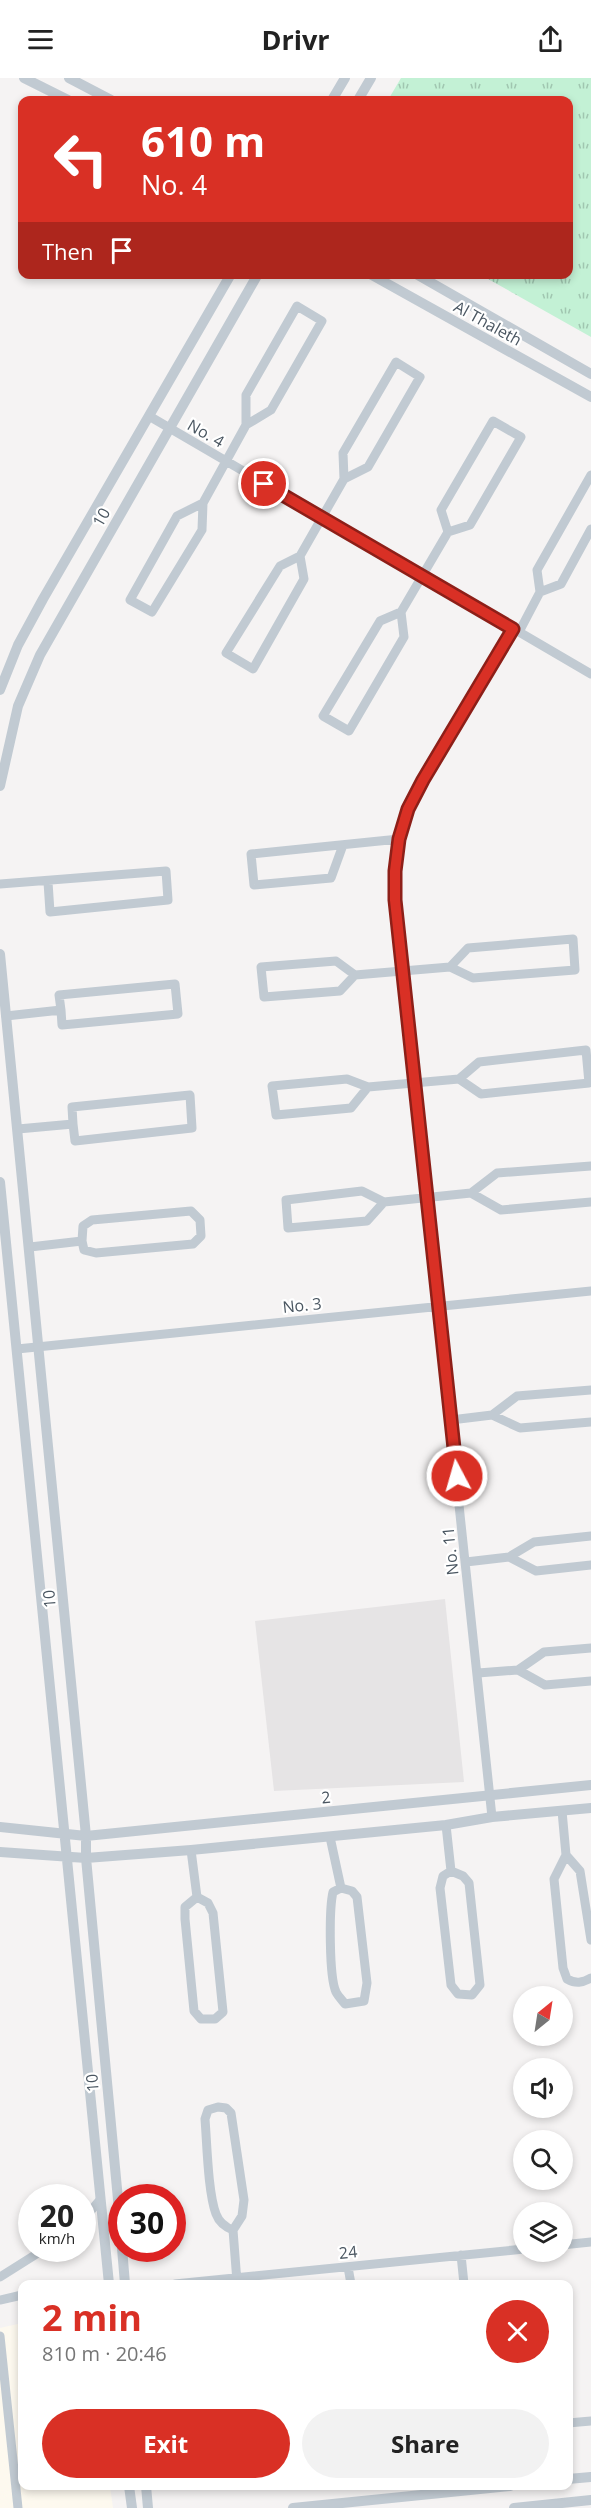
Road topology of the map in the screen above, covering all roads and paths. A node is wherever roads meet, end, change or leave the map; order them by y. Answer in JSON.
{"nodes":[{"id":1,"x":24,"y":78,"type":"edge"},
{"id":2,"x":69,"y":78,"type":"edge"},
{"id":3,"x":345,"y":78,"type":"edge"},
{"id":4,"x":371,"y":78,"type":"edge"},
{"id":5,"x":60,"y":96,"type":"edge"},
{"id":6,"x":103,"y":96,"type":"edge"},
{"id":7,"x":334,"y":96,"type":"edge"},
{"id":8,"x":360,"y":96,"type":"edge"},
{"id":9,"x":228,"y":279,"type":"edge"},
{"id":10,"x":255,"y":279,"type":"edge"},
{"id":11,"x":379,"y":279,"type":"edge"},
{"id":12,"x":425,"y":279,"type":"edge"},
{"id":13,"x":591,"y":374,"type":"edge"},
{"id":14,"x":591,"y":397,"type":"edge"},
{"id":15,"x":149,"y":416,"type":"junction"},
{"id":16,"x":246,"y":425,"type":"junction"},
{"id":17,"x":169,"y":428,"type":"junction"},
{"id":18,"x":225,"y":461,"type":"junction"},
{"id":19,"x":591,"y":475,"type":"edge"},
{"id":20,"x":344,"y":479,"type":"junction"},
{"id":21,"x":203,"y":502,"type":"junction"},
{"id":22,"x":322,"y":518,"type":"junction"},
{"id":23,"x":591,"y":529,"type":"edge"},
{"id":24,"x":448,"y":532,"type":"junction"},
{"id":25,"x":300,"y":556,"type":"junction"},
{"id":26,"x":423,"y":576,"type":"junction"},
{"id":27,"x":540,"y":592,"type":"junction"},
{"id":28,"x":401,"y":612,"type":"junction"},
{"id":29,"x":516,"y":630,"type":"junction"},
{"id":30,"x":591,"y":674,"type":"edge"},
{"id":31,"x":0,"y":690,"type":"edge"},
{"id":32,"x":0,"y":786,"type":"edge"},
{"id":33,"x":399,"y":839,"type":"junction"},
{"id":34,"x":343,"y":845,"type":"junction"},
{"id":35,"x":48,"y":882,"type":"junction"},
{"id":36,"x":0,"y":884,"type":"edge"},
{"id":37,"x":0,"y":954,"type":"edge"},
{"id":38,"x":450,"y":967,"type":"junction"},
{"id":39,"x":403,"y":970,"type":"junction"},
{"id":40,"x":355,"y":975,"type":"junction"},
{"id":41,"x":61,"y":1010,"type":"junction"},
{"id":42,"x":6,"y":1016,"type":"junction"},
{"id":43,"x":459,"y":1079,"type":"junction"},
{"id":44,"x":415,"y":1083,"type":"junction"},
{"id":45,"x":368,"y":1087,"type":"junction"},
{"id":46,"x":73,"y":1124,"type":"junction"},
{"id":47,"x":18,"y":1129,"type":"junction"},
{"id":48,"x":591,"y":1166,"type":"edge"},
{"id":49,"x":0,"y":1182,"type":"edge"},
{"id":50,"x":471,"y":1194,"type":"junction"},
{"id":51,"x":428,"y":1198,"type":"junction"},
{"id":52,"x":384,"y":1202,"type":"junction"},
{"id":53,"x":591,"y":1202,"type":"edge"},
{"id":54,"x":82,"y":1241,"type":"junction"},
{"id":55,"x":30,"y":1247,"type":"junction"},
{"id":56,"x":591,"y":1291,"type":"edge"},
{"id":57,"x":439,"y":1306,"type":"junction"},
{"id":58,"x":40,"y":1347,"type":"junction"},
{"id":59,"x":16,"y":1349,"type":"junction"},
{"id":60,"x":591,"y":1390,"type":"edge"},
{"id":61,"x":492,"y":1415,"type":"junction"},
{"id":62,"x":451,"y":1420,"type":"junction"},
{"id":63,"x":591,"y":1422,"type":"edge"},
{"id":64,"x":591,"y":1536,"type":"edge"},
{"id":65,"x":509,"y":1557,"type":"junction"},
{"id":66,"x":466,"y":1562,"type":"junction"},
{"id":67,"x":591,"y":1565,"type":"edge"},
{"id":68,"x":591,"y":1648,"type":"edge"},
{"id":69,"x":518,"y":1670,"type":"junction"},
{"id":70,"x":478,"y":1674,"type":"junction"},
{"id":71,"x":591,"y":1681,"type":"edge"},
{"id":72,"x":591,"y":1785,"type":"edge"},
{"id":73,"x":491,"y":1796,"type":"junction"},
{"id":74,"x":591,"y":1808,"type":"edge"},
{"id":75,"x":562,"y":1811,"type":"junction"},
{"id":76,"x":492,"y":1817,"type":"junction"},
{"id":77,"x":446,"y":1825,"type":"junction"},
{"id":78,"x":0,"y":1827,"type":"edge"},
{"id":79,"x":64,"y":1833,"type":"junction"},
{"id":80,"x":86,"y":1836,"type":"junction"},
{"id":81,"x":330,"y":1837,"type":"junction"},
{"id":82,"x":191,"y":1850,"type":"junction"},
{"id":83,"x":0,"y":1852,"type":"edge"},
{"id":84,"x":566,"y":1855,"type":"junction"},
{"id":85,"x":66,"y":1857,"type":"junction"},
{"id":86,"x":86,"y":1858,"type":"junction"},
{"id":87,"x":452,"y":1871,"type":"junction"},
{"id":88,"x":341,"y":1888,"type":"junction"},
{"id":89,"x":197,"y":1897,"type":"junction"},
{"id":90,"x":591,"y":1940,"type":"edge"},
{"id":91,"x":591,"y":1978,"type":"edge"},
{"id":92,"x":117,"y":2184,"type":"edge"},
{"id":93,"x":100,"y":2200,"type":"junction"},
{"id":94,"x":96,"y":2205,"type":"edge"},
{"id":95,"x":233,"y":2230,"type":"junction"},
{"id":96,"x":591,"y":2242,"type":"edge"},
{"id":97,"x":573,"y":2244,"type":"edge"},
{"id":98,"x":513,"y":2250,"type":"edge"},
{"id":99,"x":461,"y":2255,"type":"junction"},
{"id":100,"x":24,"y":2262,"type":"edge"},
{"id":101,"x":123,"y":2262,"type":"edge"},
{"id":102,"x":348,"y":2267,"type":"junction"},
{"id":103,"x":0,"y":2277,"type":"edge"},
{"id":104,"x":109,"y":2280,"type":"edge"},
{"id":105,"x":125,"y":2280,"type":"edge"},
{"id":106,"x":236,"y":2280,"type":"edge"},
{"id":107,"x":244,"y":2280,"type":"edge"},
{"id":108,"x":350,"y":2280,"type":"edge"},
{"id":109,"x":464,"y":2280,"type":"edge"},
{"id":110,"x":18,"y":2296,"type":"edge"},
{"id":111,"x":0,"y":2300,"type":"edge"},
{"id":112,"x":0,"y":2336,"type":"edge"},
{"id":113,"x":591,"y":2421,"type":"edge"},
{"id":114,"x":573,"y":2423,"type":"edge"},
{"id":115,"x":591,"y":2477,"type":"edge"},
{"id":116,"x":573,"y":2479,"type":"edge"},
{"id":117,"x":130,"y":2490,"type":"edge"},
{"id":118,"x":146,"y":2490,"type":"edge"},
{"id":119,"x":470,"y":2490,"type":"edge"},
{"id":120,"x":584,"y":2503,"type":"edge"},
{"id":121,"x":18,"y":2508,"type":"edge"},
{"id":122,"x":132,"y":2508,"type":"edge"},
{"id":123,"x":148,"y":2508,"type":"edge"},
{"id":124,"x":292,"y":2508,"type":"edge"},
{"id":125,"x":514,"y":2508,"type":"edge"}],
"edges":[{"from":1,"to":5,"type":"street"},
{"from":2,"to":6,"type":"street"},
{"from":3,"to":7,"type":"street"},
{"from":4,"to":8,"type":"street"},
{"from":9,"to":15,"type":"street","name":"10"},
{"from":10,"to":17,"type":"street","name":"10"},
{"from":11,"to":14,"type":"street","name":"Al Thaleth"},
{"from":12,"to":13,"type":"street","name":"Al Thaleth"},
{"from":15,"to":17,"type":"street","name":"No. 4"},
{"from":15,"to":31,"type":"street","name":"10"},
{"from":16,"to":16,"type":"street"},
{"from":16,"to":18,"type":"street"},
{"from":17,"to":18,"type":"street","name":"No. 4"},
{"from":17,"to":32,"type":"street","name":"10"},
{"from":18,"to":21,"type":"street"},
{"from":18,"to":22,"type":"street","name":"No. 4"},
{"from":19,"to":27,"type":"street"},
{"from":20,"to":20,"type":"street"},
{"from":20,"to":22,"type":"street"},
{"from":21,"to":21,"type":"street"},
{"from":22,"to":25,"type":"street"},
{"from":22,"to":26,"type":"street","name":"No. 4"},
{"from":23,"to":27,"type":"street"},
{"from":24,"to":24,"type":"street"},
{"from":24,"to":26,"type":"street"},
{"from":25,"to":25,"type":"street"},
{"from":26,"to":28,"type":"street"},
{"from":26,"to":29,"type":"street","name":"No. 4"},
{"from":27,"to":29,"type":"street","name":"No. 11"},
{"from":28,"to":28,"type":"street"},
{"from":29,"to":30,"type":"street","name":"No. 4"},
{"from":29,"to":33,"type":"street","name":"No. 11"},
{"from":33,"to":34,"type":"street"},
{"from":33,"to":39,"type":"street","name":"No. 11"},
{"from":34,"to":34,"type":"street"},
{"from":35,"to":35,"type":"street"},
{"from":35,"to":36,"type":"street"},
{"from":37,"to":42,"type":"street","name":"10"},
{"from":38,"to":38,"type":"street"},
{"from":38,"to":39,"type":"street"},
{"from":39,"to":40,"type":"street"},
{"from":39,"to":44,"type":"street","name":"No. 11"},
{"from":40,"to":40,"type":"street"},
{"from":41,"to":41,"type":"street"},
{"from":41,"to":42,"type":"street"},
{"from":42,"to":47,"type":"street","name":"10"},
{"from":43,"to":43,"type":"street"},
{"from":43,"to":44,"type":"street"},
{"from":44,"to":45,"type":"street"},
{"from":44,"to":51,"type":"street","name":"No. 11"},
{"from":45,"to":45,"type":"street"},
{"from":46,"to":46,"type":"street"},
{"from":46,"to":47,"type":"street"},
{"from":47,"to":55,"type":"street","name":"10"},
{"from":48,"to":50,"type":"street"},
{"from":49,"to":59,"type":"street","name":"10"},
{"from":50,"to":51,"type":"street"},
{"from":50,"to":53,"type":"street"},
{"from":51,"to":52,"type":"street"},
{"from":51,"to":57,"type":"street","name":"No. 11"},
{"from":52,"to":52,"type":"street"},
{"from":54,"to":54,"type":"street"},
{"from":54,"to":55,"type":"street"},
{"from":55,"to":58,"type":"street","name":"10"},
{"from":56,"to":57,"type":"street","name":"No. 3"},
{"from":57,"to":58,"type":"street","name":"No. 3"},
{"from":57,"to":62,"type":"street","name":"No. 11"},
{"from":58,"to":59,"type":"street","name":"No. 3"},
{"from":58,"to":80,"type":"street","name":"10"},
{"from":59,"to":79,"type":"street","name":"10"},
{"from":60,"to":61,"type":"street"},
{"from":61,"to":62,"type":"street"},
{"from":61,"to":63,"type":"street"},
{"from":62,"to":66,"type":"street","name":"No. 11"},
{"from":64,"to":65,"type":"street"},
{"from":65,"to":66,"type":"street"},
{"from":65,"to":67,"type":"street"},
{"from":66,"to":70,"type":"street","name":"No. 11"},
{"from":68,"to":69,"type":"street"},
{"from":69,"to":70,"type":"street"},
{"from":69,"to":71,"type":"street"},
{"from":70,"to":73,"type":"street","name":"No. 11"},
{"from":72,"to":73,"type":"street","name":"2"},
{"from":73,"to":76,"type":"street","name":"No. 11"},
{"from":73,"to":80,"type":"street","name":"2"},
{"from":74,"to":75,"type":"street"},
{"from":75,"to":76,"type":"street"},
{"from":75,"to":84,"type":"street"},
{"from":76,"to":77,"type":"street"},
{"from":77,"to":81,"type":"street"},
{"from":77,"to":87,"type":"street"},
{"from":78,"to":79,"type":"street","name":"2"},
{"from":79,"to":80,"type":"street","name":"2"},
{"from":79,"to":85,"type":"street","name":"10"},
{"from":80,"to":86,"type":"street","name":"10"},
{"from":81,"to":82,"type":"street"},
{"from":81,"to":88,"type":"street"},
{"from":82,"to":86,"type":"street"},
{"from":82,"to":89,"type":"street"},
{"from":83,"to":85,"type":"street"},
{"from":84,"to":90,"type":"street"},
{"from":84,"to":91,"type":"street"},
{"from":85,"to":86,"type":"street"},
{"from":85,"to":93,"type":"street","name":"10"},
{"from":86,"to":92,"type":"street","name":"10"},
{"from":87,"to":87,"type":"street"},
{"from":88,"to":88,"type":"street"},
{"from":89,"to":89,"type":"street"},
{"from":93,"to":94,"type":"street"},
{"from":93,"to":104,"type":"street","name":"10"},
{"from":95,"to":95,"type":"street"},
{"from":95,"to":106,"type":"street"},
{"from":96,"to":97,"type":"street"},
{"from":98,"to":99,"type":"street","name":"24"},
{"from":99,"to":102,"type":"street","name":"24"},
{"from":99,"to":109,"type":"street"},
{"from":100,"to":103,"type":"street"},
{"from":101,"to":105,"type":"street"},
{"from":102,"to":107,"type":"street","name":"24"},
{"from":102,"to":108,"type":"street"},
{"from":110,"to":111,"type":"street"},
{"from":112,"to":121,"type":"street"},
{"from":113,"to":114,"type":"street"},
{"from":115,"to":116,"type":"street"},
{"from":117,"to":122,"type":"street"},
{"from":118,"to":123,"type":"street"},
{"from":119,"to":124,"type":"street"},
{"from":120,"to":125,"type":"street"}]}
